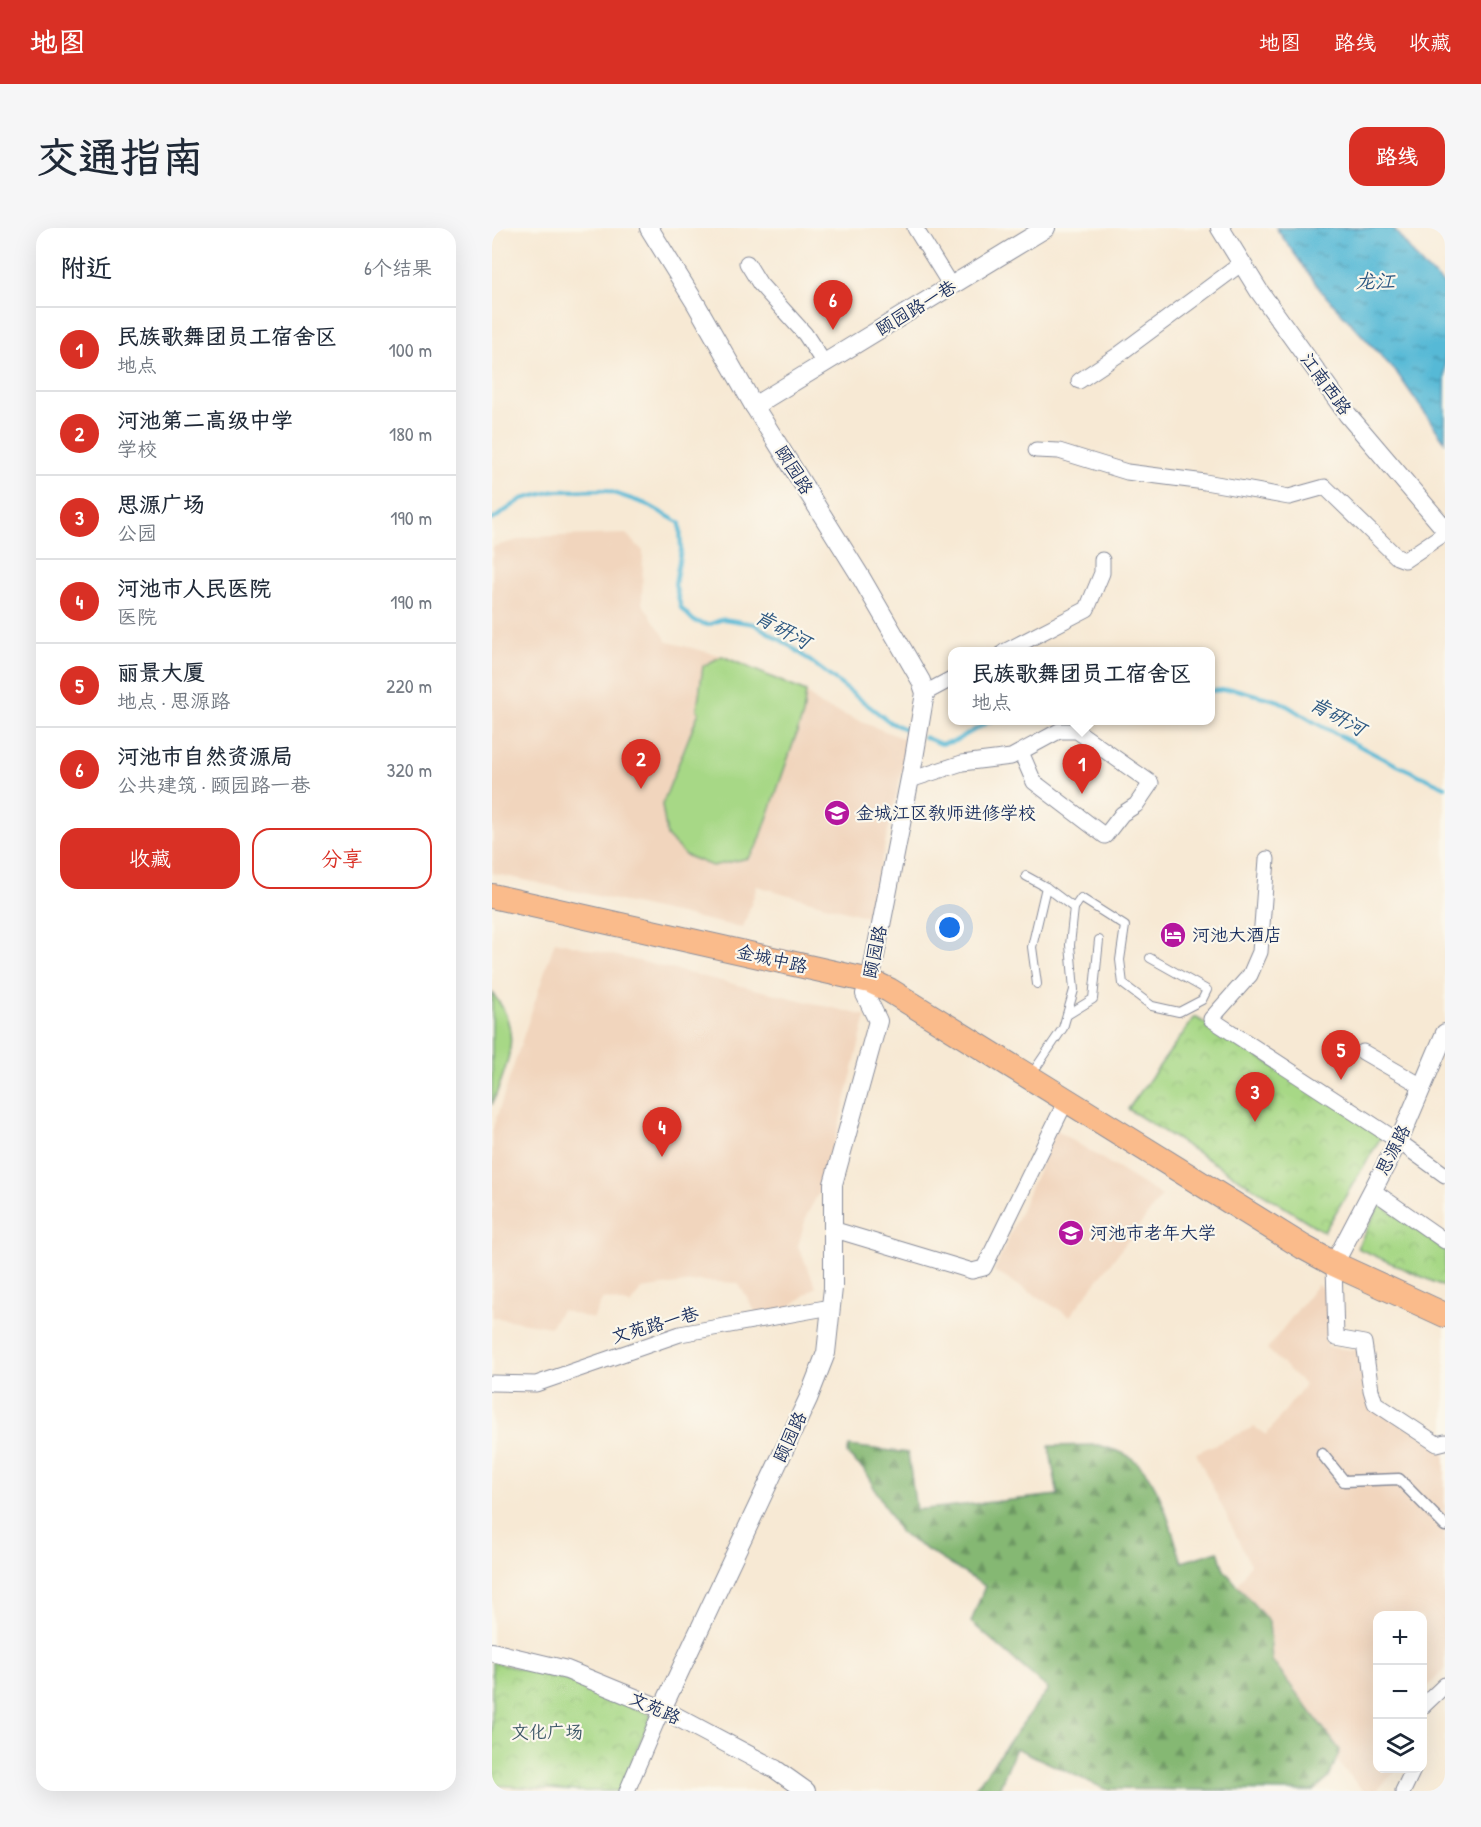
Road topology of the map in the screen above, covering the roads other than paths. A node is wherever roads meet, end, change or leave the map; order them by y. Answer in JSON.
{"nodes":[{"id":1,"x":649,"y":228,"type":"edge"},
{"id":2,"x":915,"y":228,"type":"edge"},
{"id":3,"x":1046,"y":228,"type":"edge"},
{"id":4,"x":1220,"y":228,"type":"edge"},
{"id":5,"x":747,"y":263,"type":"dead end"},
{"id":6,"x":1242,"y":263,"type":"junction"},
{"id":7,"x":951,"y":286,"type":"junction"},
{"id":8,"x":824,"y":363,"type":"junction"},
{"id":9,"x":1079,"y":381,"type":"dead end"},
{"id":10,"x":754,"y":406,"type":"junction"},
{"id":11,"x":1036,"y":450,"type":"dead end"},
{"id":12,"x":1445,"y":531,"type":"edge"},
{"id":13,"x":1102,"y":560,"type":"dead end"},
{"id":14,"x":1012,"y":647,"type":"edge"},
{"id":15,"x":948,"y":681,"type":"edge"},
{"id":16,"x":925,"y":693,"type":"junction"},
{"id":17,"x":1021,"y":752,"type":"junction"},
{"id":18,"x":910,"y":780,"type":"junction"},
{"id":19,"x":1267,"y":859,"type":"dead end"},
{"id":20,"x":1026,"y":876,"type":"dead end"},
{"id":21,"x":1046,"y":887,"type":"junction"},
{"id":22,"x":492,"y":896,"type":"edge"},
{"id":23,"x":1074,"y":908,"type":"junction"},
{"id":24,"x":492,"y":910,"type":"edge"},
{"id":25,"x":1100,"y":940,"type":"dead end"},
{"id":26,"x":1150,"y":958,"type":"dead end"},
{"id":27,"x":1037,"y":984,"type":"dead end"},
{"id":28,"x":867,"y":988,"type":"junction"},
{"id":29,"x":1067,"y":1015,"type":"junction"},
{"id":30,"x":1445,"y":1033,"type":"edge"},
{"id":31,"x":1363,"y":1052,"type":"dead end"},
{"id":32,"x":1026,"y":1081,"type":"junction"},
{"id":33,"x":1422,"y":1086,"type":"junction"},
{"id":34,"x":1061,"y":1111,"type":"junction"},
{"id":35,"x":1398,"y":1141,"type":"junction"},
{"id":36,"x":1445,"y":1175,"type":"edge"},
{"id":37,"x":1372,"y":1190,"type":"junction"},
{"id":38,"x":832,"y":1229,"type":"junction"},
{"id":39,"x":1445,"y":1240,"type":"edge"},
{"id":40,"x":1334,"y":1263,"type":"junction"},
{"id":41,"x":831,"y":1307,"type":"junction"},
{"id":42,"x":1445,"y":1315,"type":"edge"},
{"id":43,"x":492,"y":1383,"type":"edge"},
{"id":44,"x":1445,"y":1443,"type":"edge"},
{"id":45,"x":1322,"y":1454,"type":"dead end"},
{"id":46,"x":1445,"y":1526,"type":"edge"},
{"id":47,"x":492,"y":1652,"type":"edge"},
{"id":48,"x":1445,"y":1685,"type":"edge"},
{"id":49,"x":1427,"y":1702,"type":"edge"},
{"id":50,"x":662,"y":1709,"type":"junction"},
{"id":51,"x":1411,"y":1773,"type":"edge"},
{"id":52,"x":627,"y":1791,"type":"edge"},
{"id":53,"x":806,"y":1791,"type":"edge"},
{"id":54,"x":1403,"y":1791,"type":"edge"}],
"edges":[{"from":1,"to":10,"type":"street","name":"颐园路"},
{"from":2,"to":7,"type":"street"},
{"from":3,"to":7,"type":"street","name":"颐园路一巷"},
{"from":4,"to":6,"type":"street","name":"江南西路"},
{"from":5,"to":8,"type":"street"},
{"from":6,"to":9,"type":"street"},
{"from":6,"to":12,"type":"street","name":"江南西路"},
{"from":7,"to":8,"type":"street","name":"颐园路一巷"},
{"from":8,"to":10,"type":"street","name":"颐园路一巷"},
{"from":10,"to":16,"type":"street","name":"颐园路"},
{"from":11,"to":12,"type":"street"},
{"from":13,"to":14,"type":"street"},
{"from":15,"to":16,"type":"street"},
{"from":16,"to":18,"type":"street","name":"颐园路"},
{"from":17,"to":17,"type":"street"},
{"from":17,"to":18,"type":"street"},
{"from":18,"to":28,"type":"street","name":"颐园路"},
{"from":19,"to":35,"type":"street"},
{"from":20,"to":21,"type":"lane"},
{"from":21,"to":23,"type":"lane"},
{"from":21,"to":27,"type":"lane"},
{"from":22,"to":28,"type":"main road","name":"金城中路"},
{"from":23,"to":26,"type":"lane"},
{"from":23,"to":29,"type":"lane"},
{"from":24,"to":28,"type":"main road","name":"金城中路"},
{"from":25,"to":29,"type":"lane"},
{"from":28,"to":32,"type":"main road","name":"金城中路"},
{"from":28,"to":38,"type":"street","name":"颐园路"},
{"from":29,"to":32,"type":"lane"},
{"from":30,"to":33,"type":"street","name":"思源路"},
{"from":31,"to":33,"type":"street"},
{"from":32,"to":34,"type":"main road"},
{"from":32,"to":40,"type":"main road"},
{"from":33,"to":35,"type":"street","name":"思源路"},
{"from":34,"to":38,"type":"street"},
{"from":34,"to":40,"type":"main road"},
{"from":35,"to":36,"type":"street"},
{"from":35,"to":37,"type":"street","name":"思源路"},
{"from":37,"to":39,"type":"street"},
{"from":37,"to":40,"type":"street","name":"思源路"},
{"from":38,"to":41,"type":"street","name":"颐园路"},
{"from":40,"to":42,"type":"main road"},
{"from":40,"to":44,"type":"street"},
{"from":41,"to":43,"type":"street","name":"文苑路一巷"},
{"from":41,"to":50,"type":"street","name":"颐园路"},
{"from":45,"to":46,"type":"street"},
{"from":47,"to":50,"type":"street","name":"文苑路"},
{"from":48,"to":49,"type":"street"},
{"from":50,"to":52,"type":"street"},
{"from":50,"to":53,"type":"street","name":"文苑路"},
{"from":51,"to":54,"type":"street"}]}
